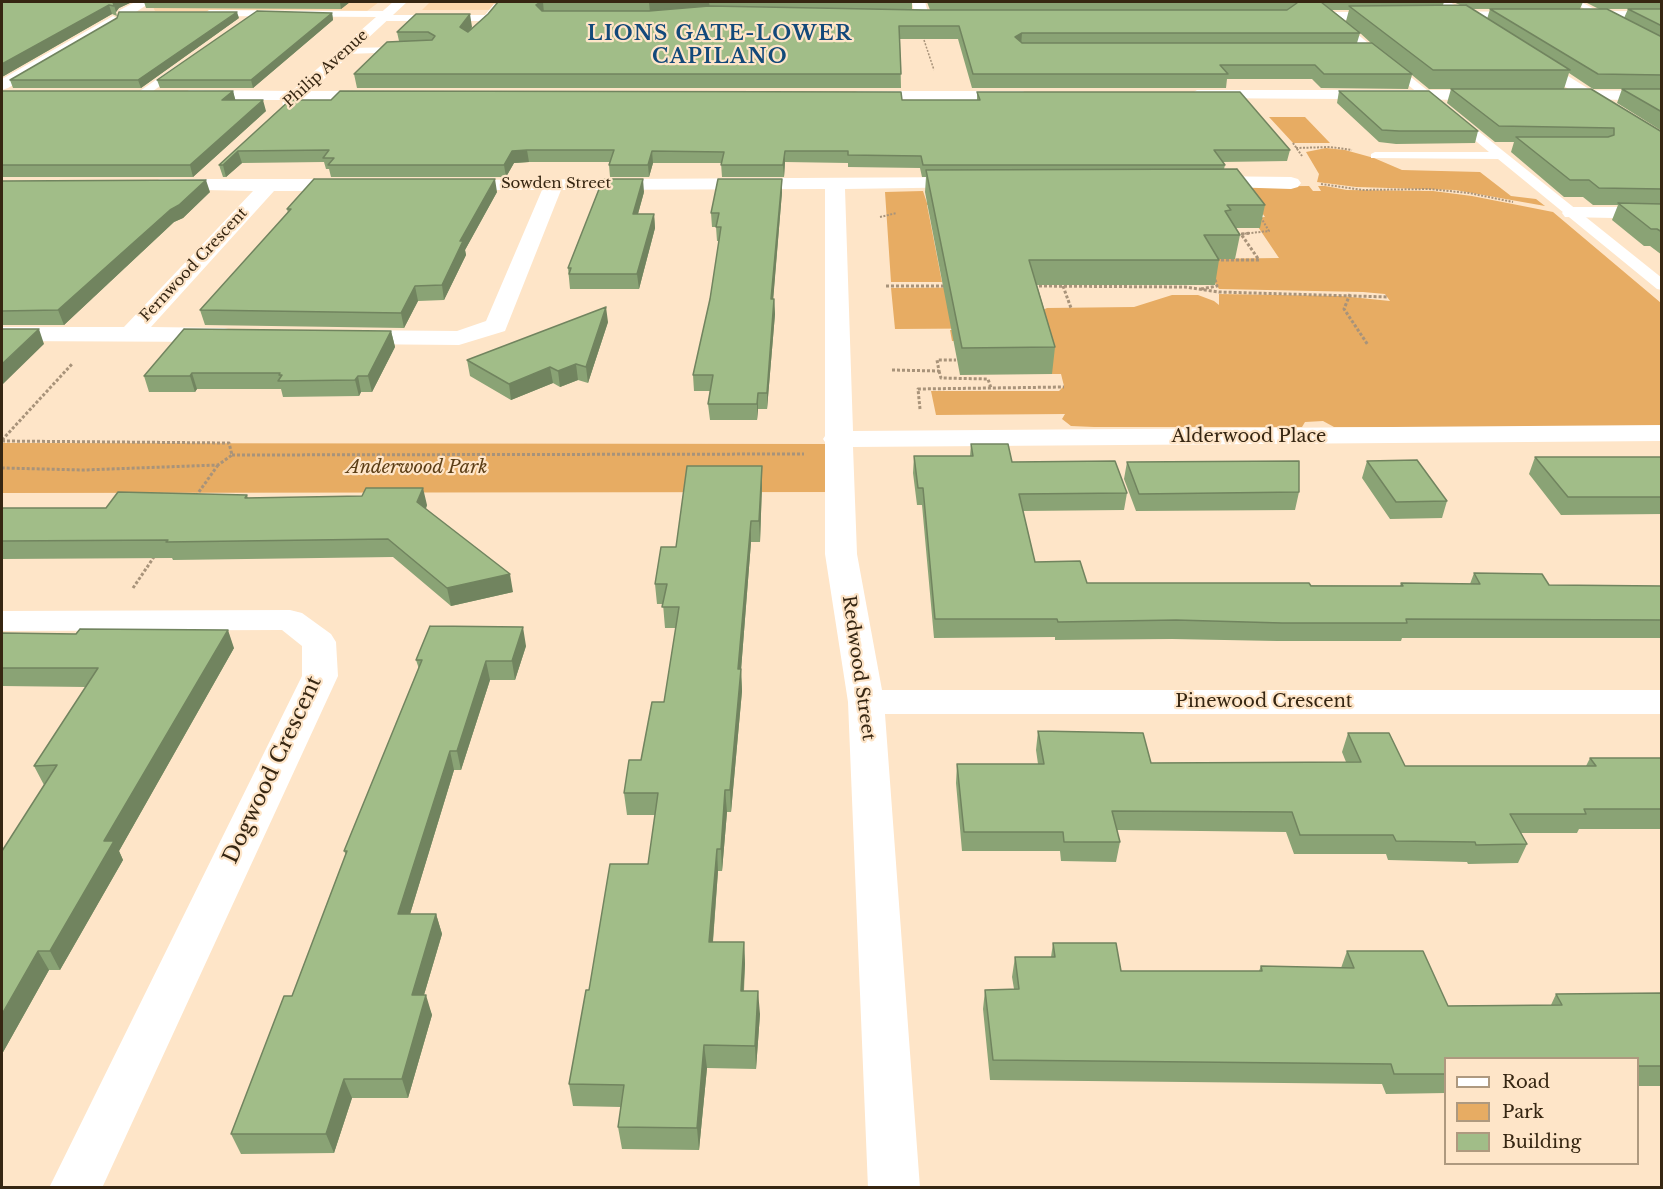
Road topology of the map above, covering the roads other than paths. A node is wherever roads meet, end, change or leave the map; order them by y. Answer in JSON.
{"nodes":[{"id":1,"x":400,"y":2,"type":"edge"},
{"id":2,"x":1312,"y":2,"type":"edge"},
{"id":3,"x":1442,"y":2,"type":"edge"},
{"id":4,"x":1576,"y":2,"type":"edge"},
{"id":5,"x":518,"y":6,"type":"edge"},
{"id":6,"x":146,"y":7,"type":"edge"},
{"id":7,"x":1352,"y":7,"type":"edge"},
{"id":8,"x":918,"y":11,"type":"edge"},
{"id":9,"x":196,"y":13,"type":"edge"},
{"id":10,"x":255,"y":14,"type":"junction"},
{"id":11,"x":1662,"y":15,"type":"edge"},
{"id":12,"x":384,"y":16,"type":"junction"},
{"id":13,"x":981,"y":16,"type":"edge"},
{"id":14,"x":1330,"y":16,"type":"junction"},
{"id":15,"x":1364,"y":16,"type":"junction"},
{"id":16,"x":1464,"y":16,"type":"junction"},
{"id":17,"x":1602,"y":16,"type":"junction"},
{"id":18,"x":237,"y":27,"type":"edge"},
{"id":19,"x":1499,"y":38,"type":"edge"},
{"id":20,"x":1662,"y":48,"type":"edge"},
{"id":21,"x":1518,"y":50,"type":"edge"},
{"id":22,"x":346,"y":51,"type":"junction"},
{"id":23,"x":418,"y":51,"type":"edge"},
{"id":24,"x":1360,"y":51,"type":"edge"},
{"id":25,"x":1372,"y":51,"type":"junction"},
{"id":26,"x":192,"y":58,"type":"edge"},
{"id":27,"x":2,"y":85,"type":"edge"},
{"id":28,"x":2,"y":94,"type":"edge"},
{"id":29,"x":22,"y":94,"type":"edge"},
{"id":30,"x":119,"y":95,"type":"edge"},
{"id":31,"x":141,"y":95,"type":"junction"},
{"id":32,"x":1178,"y":95,"type":"edge"},
{"id":33,"x":1425,"y":95,"type":"junction"},
{"id":34,"x":1506,"y":95,"type":"edge"},
{"id":35,"x":1542,"y":95,"type":"edge"},
{"id":36,"x":1588,"y":95,"type":"junction"},
{"id":37,"x":297,"y":96,"type":"junction"},
{"id":38,"x":400,"y":96,"type":"edge"},
{"id":39,"x":837,"y":96,"type":"edge"},
{"id":40,"x":1037,"y":96,"type":"edge"},
{"id":41,"x":1662,"y":96,"type":"edge"},
{"id":42,"x":280,"y":111,"type":"edge"},
{"id":43,"x":1662,"y":142,"type":"edge"},
{"id":44,"x":1512,"y":147,"type":"edge"},
{"id":45,"x":1495,"y":151,"type":"junction"},
{"id":46,"x":1375,"y":156,"type":"road end"},
{"id":47,"x":219,"y":167,"type":"edge"},
{"id":48,"x":1184,"y":182,"type":"edge"},
{"id":49,"x":994,"y":183,"type":"edge"},
{"id":50,"x":1291,"y":183,"type":"road end"},
{"id":51,"x":200,"y":184,"type":"junction"},
{"id":52,"x":375,"y":184,"type":"edge"},
{"id":53,"x":435,"y":184,"type":"edge"},
{"id":54,"x":554,"y":184,"type":"junction"},
{"id":55,"x":835,"y":184,"type":"junction"},
{"id":56,"x":141,"y":185,"type":"edge"},
{"id":57,"x":269,"y":185,"type":"junction"},
{"id":58,"x":1572,"y":213,"type":"junction"},
{"id":59,"x":1662,"y":213,"type":"edge"},
{"id":60,"x":1662,"y":286,"type":"edge"},
{"id":61,"x":2,"y":334,"type":"edge"},
{"id":62,"x":131,"y":334,"type":"junction"},
{"id":63,"x":248,"y":335,"type":"edge"},
{"id":64,"x":330,"y":336,"type":"edge"},
{"id":65,"x":1662,"y":434,"type":"edge"},
{"id":66,"x":826,"y":446,"type":"junction"},
{"id":67,"x":2,"y":621,"type":"edge"},
{"id":68,"x":866,"y":702,"type":"junction"},
{"id":69,"x":1662,"y":702,"type":"edge"},
{"id":70,"x":75,"y":1188,"type":"edge"},
{"id":71,"x":894,"y":1188,"type":"edge"}],
"edges":[{"from":1,"to":12,"type":"street","name":"Philip Avenue"},
{"from":2,"to":14,"type":"lane"},
{"from":3,"to":16,"type":"street"},
{"from":4,"to":17,"type":"lane"},
{"from":5,"to":12,"type":"lane"},
{"from":6,"to":27,"type":"street"},
{"from":7,"to":15,"type":"lane"},
{"from":8,"to":13,"type":"street"},
{"from":9,"to":10,"type":"lane"},
{"from":10,"to":12,"type":"lane"},
{"from":10,"to":18,"type":"lane"},
{"from":11,"to":17,"type":"street"},
{"from":12,"to":22,"type":"street","name":"Philip Avenue"},
{"from":14,"to":15,"type":"street"},
{"from":14,"to":25,"type":"lane"},
{"from":15,"to":16,"type":"street"},
{"from":16,"to":17,"type":"street"},
{"from":16,"to":19,"type":"street"},
{"from":17,"to":20,"type":"lane"},
{"from":21,"to":36,"type":"street"},
{"from":22,"to":23,"type":"lane"},
{"from":22,"to":37,"type":"street","name":"Philip Avenue"},
{"from":24,"to":25,"type":"lane"},
{"from":25,"to":33,"type":"lane"},
{"from":26,"to":31,"type":"lane"},
{"from":28,"to":29,"type":"street"},
{"from":30,"to":31,"type":"street"},
{"from":31,"to":37,"type":"street"},
{"from":32,"to":33,"type":"street"},
{"from":33,"to":34,"type":"street"},
{"from":33,"to":45,"type":"lane"},
{"from":35,"to":36,"type":"street"},
{"from":36,"to":41,"type":"street"},
{"from":36,"to":43,"type":"street"},
{"from":37,"to":38,"type":"street"},
{"from":37,"to":42,"type":"street","name":"Philip Avenue"},
{"from":39,"to":40,"type":"street"},
{"from":44,"to":45,"type":"lane"},
{"from":45,"to":46,"type":"lane"},
{"from":45,"to":58,"type":"lane"},
{"from":47,"to":51,"type":"street"},
{"from":48,"to":50,"type":"street"},
{"from":49,"to":55,"type":"street","name":"Sowden Street"},
{"from":51,"to":56,"type":"street"},
{"from":51,"to":57,"type":"street"},
{"from":52,"to":57,"type":"street"},
{"from":53,"to":54,"type":"street","name":"Sowden Street"},
{"from":54,"to":55,"type":"street","name":"Sowden Street"},
{"from":54,"to":64,"type":"street"},
{"from":55,"to":66,"type":"street","name":"Redwood Street"},
{"from":57,"to":62,"type":"street","name":"Fernwood Crescent"},
{"from":58,"to":59,"type":"street"},
{"from":58,"to":60,"type":"lane"},
{"from":61,"to":62,"type":"street"},
{"from":62,"to":63,"type":"street","name":"Fernwood Crescent"},
{"from":65,"to":66,"type":"street","name":"Alderwood Place"},
{"from":66,"to":68,"type":"street","name":"Redwood Street"},
{"from":67,"to":70,"type":"street","name":"Dogwood Crescent"},
{"from":68,"to":69,"type":"street","name":"Pinewood Crescent"},
{"from":68,"to":71,"type":"street","name":"Redwood Street"}]}
